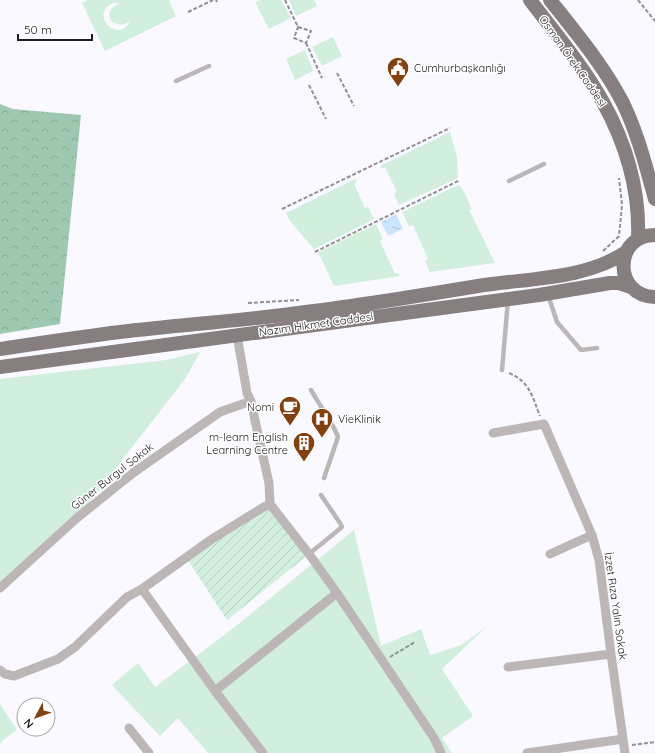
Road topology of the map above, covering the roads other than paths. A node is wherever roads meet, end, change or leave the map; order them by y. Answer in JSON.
{"nodes":[{"id":1,"x":530,"y":0,"type":"edge"},
{"id":2,"x":550,"y":0,"type":"edge"},
{"id":3,"x":209,"y":66,"type":"dead end"},
{"id":4,"x":176,"y":81,"type":"dead end"},
{"id":5,"x":544,"y":164,"type":"dead end"},
{"id":6,"x":509,"y":181,"type":"dead end"},
{"id":7,"x":655,"y":199,"type":"edge"},
{"id":8,"x":655,"y":235,"type":"edge"},
{"id":9,"x":638,"y":239,"type":"junction"},
{"id":10,"x":626,"y":252,"type":"junction"},
{"id":11,"x":631,"y":287,"type":"junction"},
{"id":12,"x":547,"y":293,"type":"junction"},
{"id":13,"x":650,"y":296,"type":"edge"},
{"id":14,"x":508,"y":299,"type":"junction"},
{"id":15,"x":655,"y":310,"type":"edge"},
{"id":16,"x":237,"y":335,"type":"junction"},
{"id":17,"x":598,"y":348,"type":"dead end"},
{"id":18,"x":0,"y":349,"type":"edge"},
{"id":19,"x":0,"y":367,"type":"edge"},
{"id":20,"x":502,"y":370,"type":"road end"},
{"id":21,"x":311,"y":390,"type":"dead end"},
{"id":22,"x":250,"y":401,"type":"junction"},
{"id":23,"x":493,"y":433,"type":"dead end"},
{"id":24,"x":324,"y":478,"type":"dead end"},
{"id":25,"x":321,"y":495,"type":"dead end"},
{"id":26,"x":270,"y":504,"type":"junction"},
{"id":27,"x":592,"y":535,"type":"junction"},
{"id":28,"x":309,"y":554,"type":"junction"},
{"id":29,"x":550,"y":554,"type":"dead end"},
{"id":30,"x":0,"y":588,"type":"edge"},
{"id":31,"x":142,"y":589,"type":"junction"},
{"id":32,"x":337,"y":593,"type":"junction"},
{"id":33,"x":611,"y":654,"type":"junction"},
{"id":34,"x":508,"y":667,"type":"dead end"},
{"id":35,"x":0,"y":670,"type":"edge"},
{"id":36,"x":215,"y":691,"type":"junction"},
{"id":37,"x":129,"y":728,"type":"dead end"},
{"id":38,"x":624,"y":746,"type":"edge"},
{"id":39,"x":149,"y":753,"type":"edge"},
{"id":40,"x":263,"y":753,"type":"edge"},
{"id":41,"x":441,"y":753,"type":"edge"},
{"id":42,"x":527,"y":753,"type":"edge"}],
"edges":[{"from":1,"to":9,"type":"main road","name":"Osman Örek Caddesi"},
{"from":2,"to":7,"type":"main road","name":"Osman Örek Caddesi"},
{"from":3,"to":4,"type":"lane"},
{"from":5,"to":6,"type":"lane"},
{"from":8,"to":9,"type":"main road"},
{"from":9,"to":10,"type":"main road","name":"Nazım Hikmet Caddesi"},
{"from":10,"to":11,"type":"main road"},
{"from":10,"to":18,"type":"main road","name":"Nazım Hikmet Caddesi"},
{"from":11,"to":12,"type":"main road","name":"Nazım Hikmet Caddesi"},
{"from":11,"to":13,"type":"main road","name":"Nazım Hikmet Caddesi"},
{"from":12,"to":14,"type":"main road","name":"Nazım Hikmet Caddesi"},
{"from":12,"to":17,"type":"lane"},
{"from":13,"to":15,"type":"main road"},
{"from":14,"to":16,"type":"main road","name":"Nazım Hikmet Caddesi"},
{"from":14,"to":20,"type":"lane"},
{"from":16,"to":19,"type":"main road","name":"Nazım Hikmet Caddesi"},
{"from":16,"to":22,"type":"street"},
{"from":21,"to":24,"type":"lane"},
{"from":22,"to":26,"type":"street"},
{"from":22,"to":30,"type":"street","name":"Güner Burgul Sokak"},
{"from":23,"to":27,"type":"street","name":"İzzet Rıza Yalın Sokak"},
{"from":25,"to":28,"type":"lane"},
{"from":26,"to":28,"type":"street"},
{"from":26,"to":31,"type":"street"},
{"from":27,"to":29,"type":"street"},
{"from":27,"to":33,"type":"street","name":"İzzet Rıza Yalın Sokak"},
{"from":28,"to":32,"type":"street"},
{"from":31,"to":35,"type":"street"},
{"from":31,"to":36,"type":"street"},
{"from":32,"to":36,"type":"street"},
{"from":32,"to":41,"type":"street"},
{"from":33,"to":34,"type":"street"},
{"from":33,"to":38,"type":"street","name":"İzzet Rıza Yalın Sokak"},
{"from":36,"to":40,"type":"street"},
{"from":37,"to":39,"type":"street"},
{"from":38,"to":42,"type":"street"}]}
